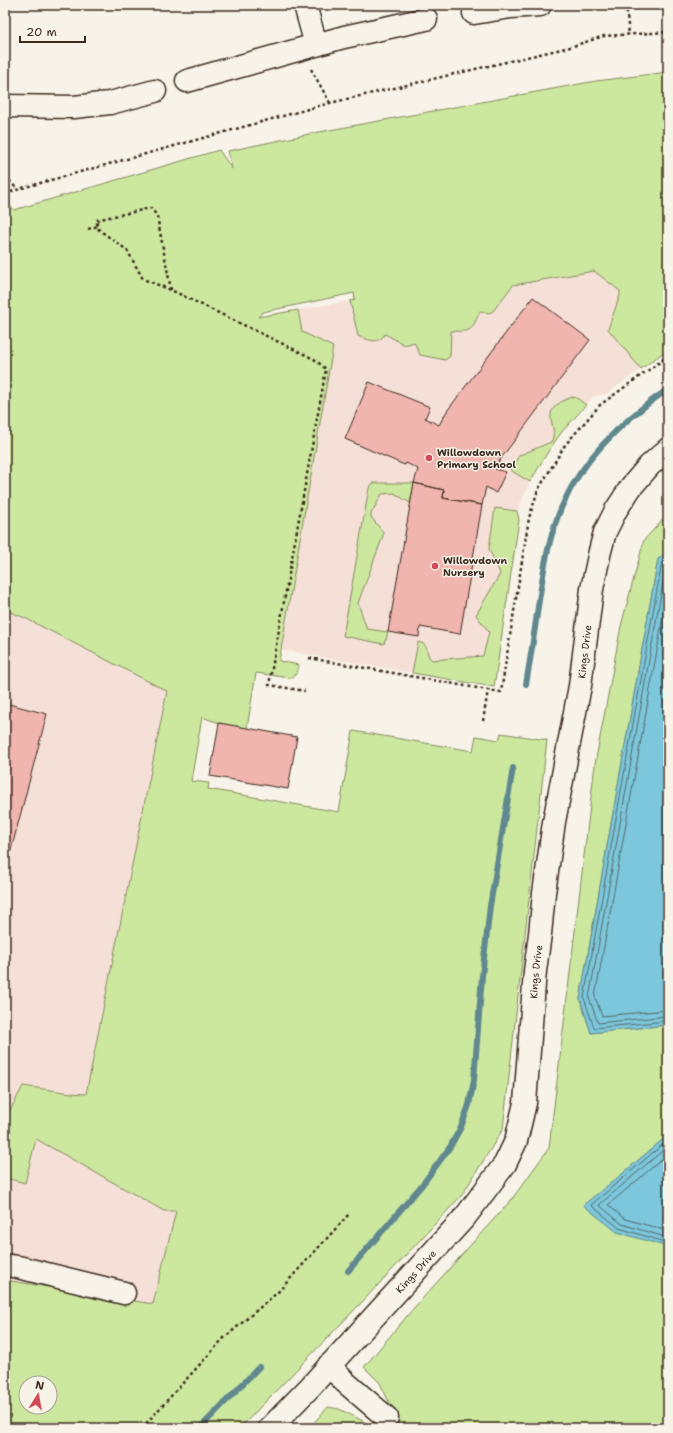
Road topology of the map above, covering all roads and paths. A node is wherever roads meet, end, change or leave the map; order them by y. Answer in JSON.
{"nodes":[{"id":1,"x":305,"y":5,"type":"edge"},
{"id":2,"x":540,"y":5,"type":"edge"},
{"id":3,"x":626,"y":5,"type":"edge"},
{"id":4,"x":474,"y":13,"type":"dead end"},
{"id":5,"x":426,"y":19,"type":"dead end"},
{"id":6,"x":668,"y":32,"type":"edge"},
{"id":7,"x":629,"y":35,"type":"junction"},
{"id":8,"x":301,"y":49,"type":"junction"},
{"id":9,"x":187,"y":81,"type":"dead end"},
{"id":10,"x":155,"y":91,"type":"dead end"},
{"id":11,"x":330,"y":103,"type":"junction"},
{"id":12,"x":13,"y":106,"type":"edge"},
{"id":13,"x":5,"y":176,"type":"edge"},
{"id":14,"x":18,"y":190,"type":"junction"},
{"id":15,"x":5,"y":194,"type":"edge"},
{"id":16,"x":98,"y":226,"type":"junction"},
{"id":17,"x":88,"y":229,"type":"dead end"},
{"id":18,"x":171,"y":290,"type":"junction"},
{"id":19,"x":668,"y":356,"type":"edge"},
{"id":20,"x":668,"y":449,"type":"edge"},
{"id":21,"x":309,"y":658,"type":"dead end"},
{"id":22,"x":488,"y":690,"type":"junction"},
{"id":23,"x":305,"y":691,"type":"dead end"},
{"id":24,"x":483,"y":721,"type":"dead end"},
{"id":25,"x":350,"y":1213,"type":"dead end"},
{"id":26,"x":5,"y":1265,"type":"edge"},
{"id":27,"x":124,"y":1293,"type":"dead end"},
{"id":28,"x":329,"y":1365,"type":"junction"},
{"id":29,"x":386,"y":1418,"type":"dead end"},
{"id":30,"x":142,"y":1428,"type":"edge"},
{"id":31,"x":270,"y":1428,"type":"edge"}],
"edges":[{"from":1,"to":8,"type":"street"},
{"from":2,"to":4,"type":"street"},
{"from":3,"to":7,"type":"path"},
{"from":5,"to":8,"type":"street"},
{"from":6,"to":7,"type":"path"},
{"from":7,"to":11,"type":"path"},
{"from":8,"to":9,"type":"street"},
{"from":8,"to":11,"type":"path"},
{"from":10,"to":12,"type":"street"},
{"from":11,"to":14,"type":"path"},
{"from":13,"to":14,"type":"path"},
{"from":14,"to":15,"type":"path"},
{"from":16,"to":17,"type":"path"},
{"from":16,"to":18,"type":"path"},
{"from":16,"to":18,"type":"path"},
{"from":18,"to":23,"type":"path"},
{"from":19,"to":22,"type":"path"},
{"from":20,"to":28,"type":"street","name":"Kings Drive"},
{"from":21,"to":22,"type":"path"},
{"from":22,"to":24,"type":"path"},
{"from":25,"to":30,"type":"path"},
{"from":26,"to":27,"type":"street"},
{"from":28,"to":29,"type":"street"},
{"from":28,"to":31,"type":"street","name":"Kings Drive"}]}
